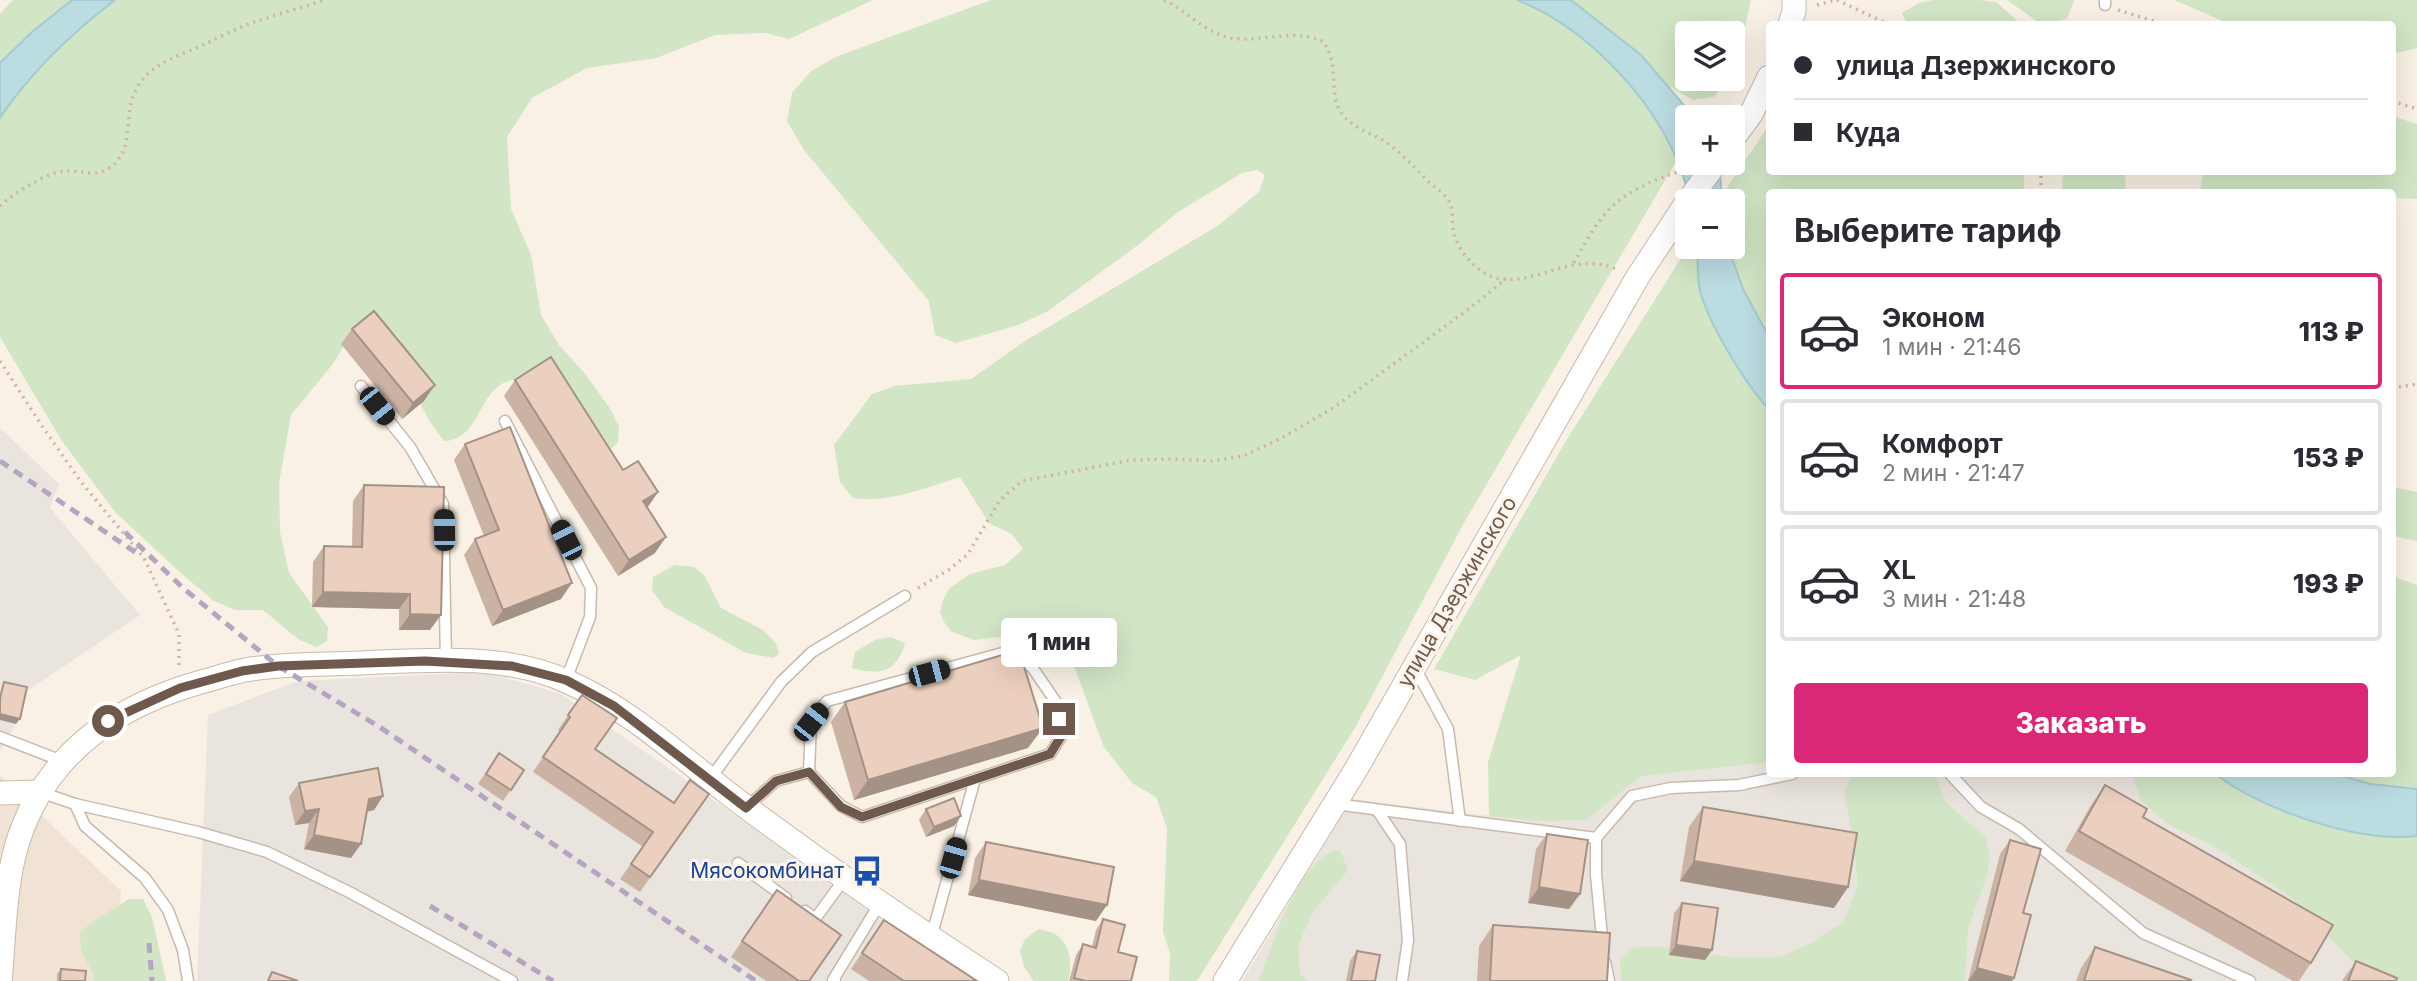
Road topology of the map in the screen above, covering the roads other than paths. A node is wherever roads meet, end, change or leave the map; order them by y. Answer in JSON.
{"nodes":[{"id":1,"x":1794,"y":0,"type":"edge"},
{"id":2,"x":1791,"y":21,"type":"edge"},
{"id":3,"x":1766,"y":84,"type":"edge"},
{"id":4,"x":1745,"y":122,"type":"edge"},
{"id":5,"x":1675,"y":218,"type":"edge"},
{"id":6,"x":361,"y":386,"type":"dead end"},
{"id":7,"x":505,"y":421,"type":"dead end"},
{"id":8,"x":905,"y":596,"type":"road end"},
{"id":9,"x":446,"y":661,"type":"junction"},
{"id":10,"x":1414,"y":667,"type":"junction"},
{"id":11,"x":566,"y":680,"type":"junction"},
{"id":12,"x":0,"y":737,"type":"edge"},
{"id":13,"x":62,"y":761,"type":"junction"},
{"id":14,"x":809,"y":772,"type":"junction"},
{"id":15,"x":1778,"y":777,"type":"edge"},
{"id":16,"x":1953,"y":777,"type":"edge"},
{"id":17,"x":710,"y":779,"type":"junction"},
{"id":18,"x":975,"y":779,"type":"junction"},
{"id":19,"x":40,"y":792,"type":"junction"},
{"id":20,"x":0,"y":793,"type":"edge"},
{"id":21,"x":75,"y":804,"type":"junction"},
{"id":22,"x":1333,"y":804,"type":"junction"},
{"id":23,"x":746,"y":808,"type":"junction"},
{"id":24,"x":1377,"y":810,"type":"junction"},
{"id":25,"x":1460,"y":821,"type":"junction"},
{"id":26,"x":1596,"y":838,"type":"junction"},
{"id":27,"x":738,"y":863,"type":"dead end"},
{"id":28,"x":845,"y":878,"type":"junction"},
{"id":29,"x":880,"y":903,"type":"junction"},
{"id":30,"x":931,"y":938,"type":"junction"},
{"id":31,"x":0,"y":981,"type":"edge"},
{"id":32,"x":188,"y":981,"type":"edge"},
{"id":33,"x":512,"y":981,"type":"edge"},
{"id":34,"x":835,"y":981,"type":"edge"},
{"id":35,"x":997,"y":981,"type":"edge"},
{"id":36,"x":1225,"y":981,"type":"edge"},
{"id":37,"x":1402,"y":981,"type":"edge"},
{"id":38,"x":1609,"y":981,"type":"edge"},
{"id":39,"x":2250,"y":981,"type":"edge"}],
"edges":[{"from":1,"to":2,"type":"street"},
{"from":3,"to":4,"type":"street"},
{"from":5,"to":10,"type":"street","name":"улица Дзержинского"},
{"from":6,"to":9,"type":"lane"},
{"from":7,"to":11,"type":"lane"},
{"from":8,"to":17,"type":"lane"},
{"from":9,"to":11,"type":"street"},
{"from":9,"to":13,"type":"street"},
{"from":10,"to":22,"type":"street","name":"улица Дзержинского"},
{"from":10,"to":25,"type":"lane"},
{"from":11,"to":17,"type":"street"},
{"from":12,"to":13,"type":"lane"},
{"from":13,"to":19,"type":"street"},
{"from":14,"to":18,"type":"lane"},
{"from":14,"to":18,"type":"lane"},
{"from":14,"to":23,"type":"lane"},
{"from":15,"to":26,"type":"lane"},
{"from":16,"to":39,"type":"lane"},
{"from":17,"to":23,"type":"street"},
{"from":18,"to":30,"type":"lane"},
{"from":19,"to":20,"type":"street"},
{"from":19,"to":21,"type":"lane"},
{"from":19,"to":31,"type":"street"},
{"from":21,"to":32,"type":"lane"},
{"from":21,"to":33,"type":"lane"},
{"from":22,"to":24,"type":"lane"},
{"from":22,"to":36,"type":"street","name":"улица Дзержинского"},
{"from":23,"to":28,"type":"street"},
{"from":24,"to":25,"type":"lane"},
{"from":24,"to":37,"type":"lane"},
{"from":25,"to":26,"type":"lane"},
{"from":26,"to":38,"type":"lane"},
{"from":27,"to":28,"type":"lane"},
{"from":28,"to":29,"type":"street"},
{"from":29,"to":30,"type":"street"},
{"from":29,"to":34,"type":"lane"},
{"from":30,"to":35,"type":"street"}]}
